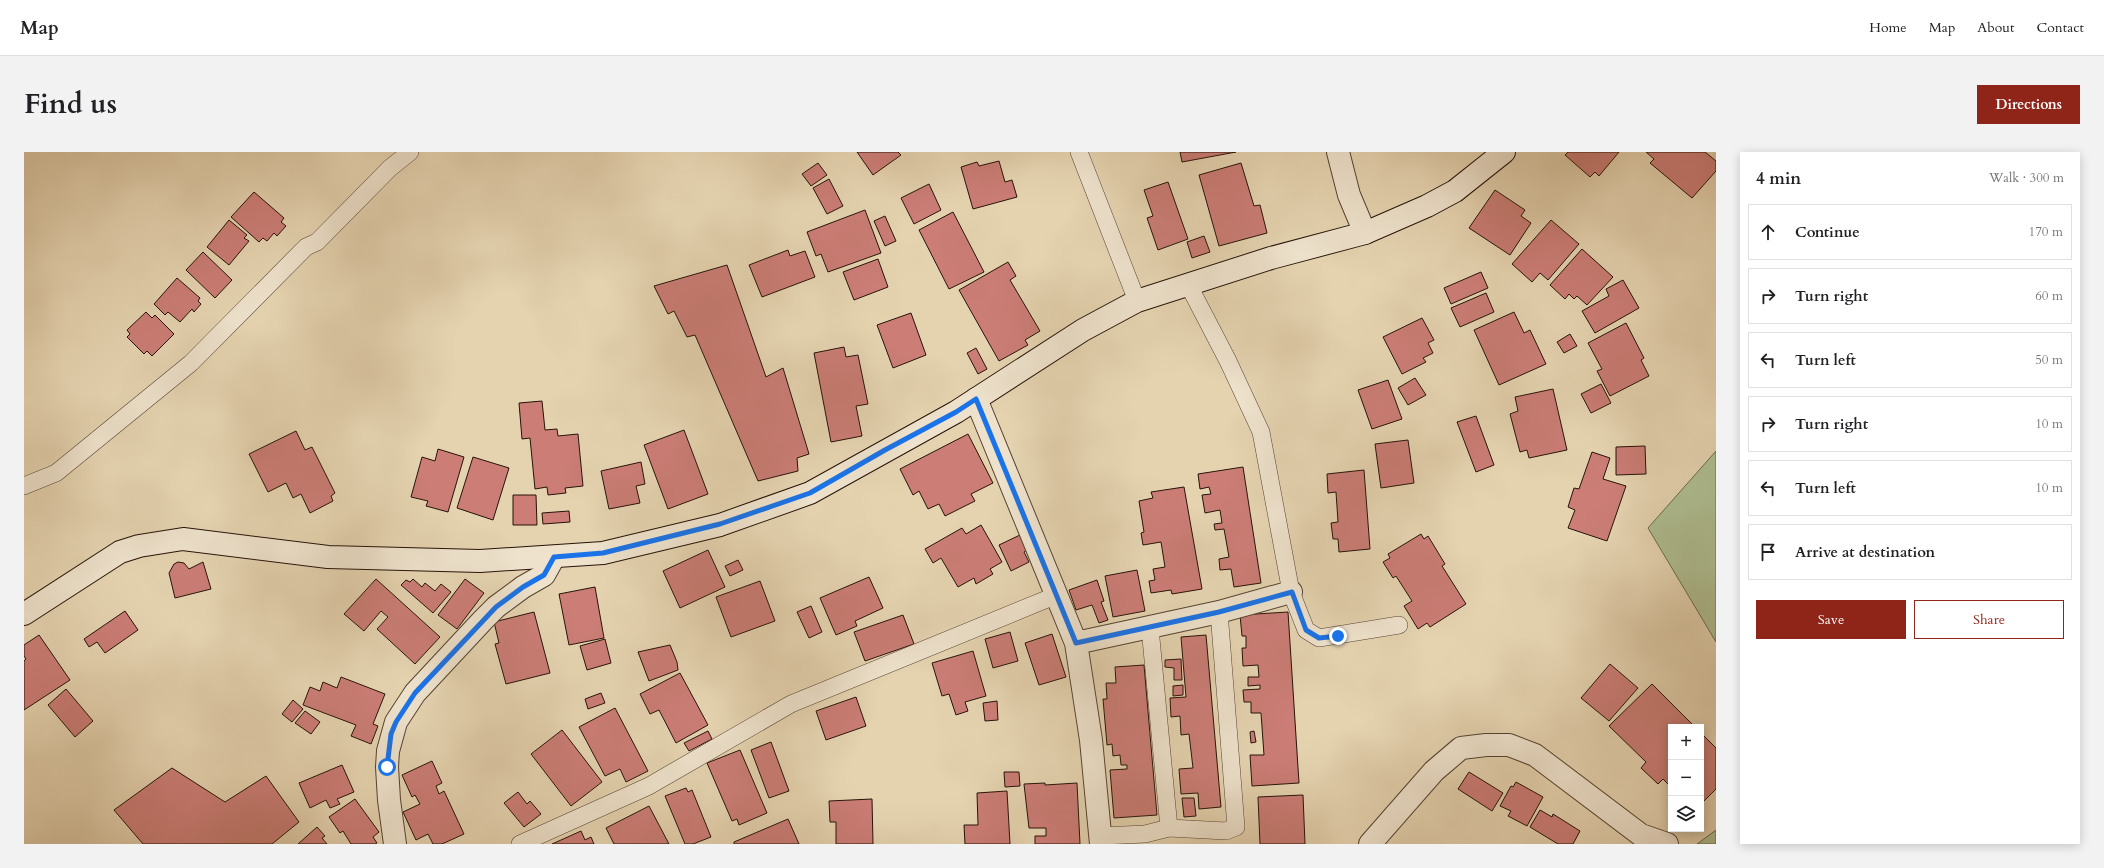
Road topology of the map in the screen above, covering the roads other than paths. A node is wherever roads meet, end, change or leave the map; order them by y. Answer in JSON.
{"nodes":[{"id":1,"x":410,"y":152,"type":"edge"},
{"id":2,"x":1079,"y":152,"type":"edge"},
{"id":3,"x":1338,"y":152,"type":"edge"},
{"id":4,"x":1504,"y":152,"type":"edge"},
{"id":5,"x":1364,"y":233,"type":"junction"},
{"id":6,"x":1188,"y":284,"type":"junction"},
{"id":7,"x":1137,"y":301,"type":"junction"},
{"id":8,"x":976,"y":399,"type":"junction"},
{"id":9,"x":24,"y":486,"type":"edge"},
{"id":10,"x":554,"y":557,"type":"junction"},
{"id":11,"x":1292,"y":592,"type":"junction"},
{"id":12,"x":1057,"y":595,"type":"junction"},
{"id":13,"x":1219,"y":612,"type":"junction"},
{"id":14,"x":24,"y":614,"type":"edge"},
{"id":15,"x":1399,"y":625,"type":"dead end"},
{"id":16,"x":1150,"y":628,"type":"junction"},
{"id":17,"x":1076,"y":643,"type":"junction"},
{"id":18,"x":1169,"y":828,"type":"junction"},
{"id":19,"x":1101,"y":840,"type":"edge"},
{"id":20,"x":395,"y":844,"type":"edge"},
{"id":21,"x":520,"y":844,"type":"edge"},
{"id":22,"x":1370,"y":844,"type":"edge"},
{"id":23,"x":1667,"y":844,"type":"edge"}],
"edges":[{"from":1,"to":9,"type":"lane"},
{"from":2,"to":7,"type":"lane"},
{"from":3,"to":5,"type":"street"},
{"from":4,"to":5,"type":"street"},
{"from":5,"to":6,"type":"street"},
{"from":6,"to":7,"type":"street"},
{"from":6,"to":11,"type":"lane"},
{"from":7,"to":8,"type":"street"},
{"from":8,"to":10,"type":"street"},
{"from":8,"to":12,"type":"street"},
{"from":10,"to":14,"type":"street"},
{"from":10,"to":20,"type":"street"},
{"from":11,"to":13,"type":"street"},
{"from":11,"to":15,"type":"lane"},
{"from":12,"to":17,"type":"street"},
{"from":12,"to":21,"type":"lane"},
{"from":13,"to":16,"type":"street"},
{"from":13,"to":18,"type":"lane"},
{"from":16,"to":17,"type":"street"},
{"from":16,"to":18,"type":"lane"},
{"from":17,"to":19,"type":"street"},
{"from":18,"to":19,"type":"lane"},
{"from":22,"to":23,"type":"street"}]}
